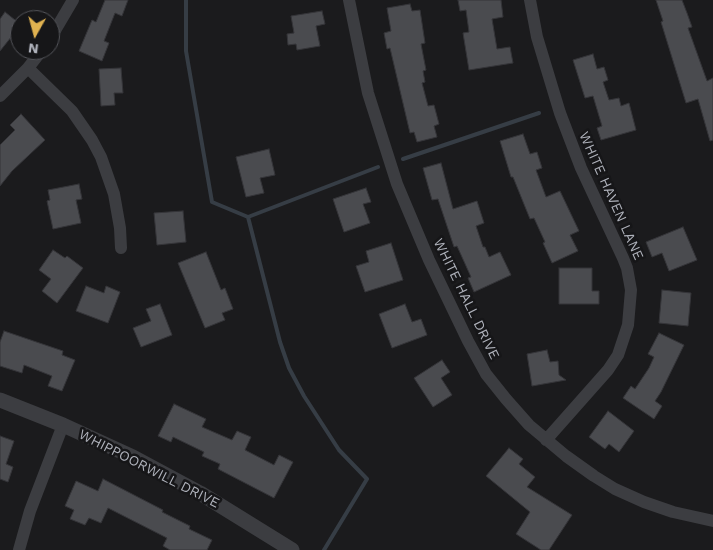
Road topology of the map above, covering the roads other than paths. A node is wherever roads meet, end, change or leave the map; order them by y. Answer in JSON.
{"nodes":[{"id":1,"x":74,"y":0,"type":"edge"},
{"id":2,"x":349,"y":0,"type":"edge"},
{"id":3,"x":530,"y":0,"type":"edge"},
{"id":4,"x":60,"y":23,"type":"edge"},
{"id":5,"x":34,"y":60,"type":"edge"},
{"id":6,"x":28,"y":68,"type":"junction"},
{"id":7,"x":0,"y":96,"type":"edge"},
{"id":8,"x":121,"y":248,"type":"dead end"},
{"id":9,"x":0,"y":400,"type":"edge"},
{"id":10,"x":63,"y":425,"type":"junction"},
{"id":11,"x":546,"y":440,"type":"junction"},
{"id":12,"x":713,"y":521,"type":"edge"},
{"id":13,"x":19,"y":550,"type":"edge"},
{"id":14,"x":292,"y":550,"type":"edge"}],
"edges":[{"from":1,"to":4,"type":"street"},
{"from":2,"to":11,"type":"street","name":"WHITE HALL DRIVE"},
{"from":3,"to":11,"type":"street","name":"WHITE HAVEN LANE"},
{"from":5,"to":6,"type":"street"},
{"from":6,"to":7,"type":"street"},
{"from":6,"to":8,"type":"street"},
{"from":9,"to":10,"type":"street","name":"WHIPPOORWILL DRIVE"},
{"from":10,"to":13,"type":"street"},
{"from":10,"to":14,"type":"street","name":"WHIPPOORWILL DRIVE"},
{"from":11,"to":12,"type":"street","name":"WHITE HALL DRIVE"}]}
